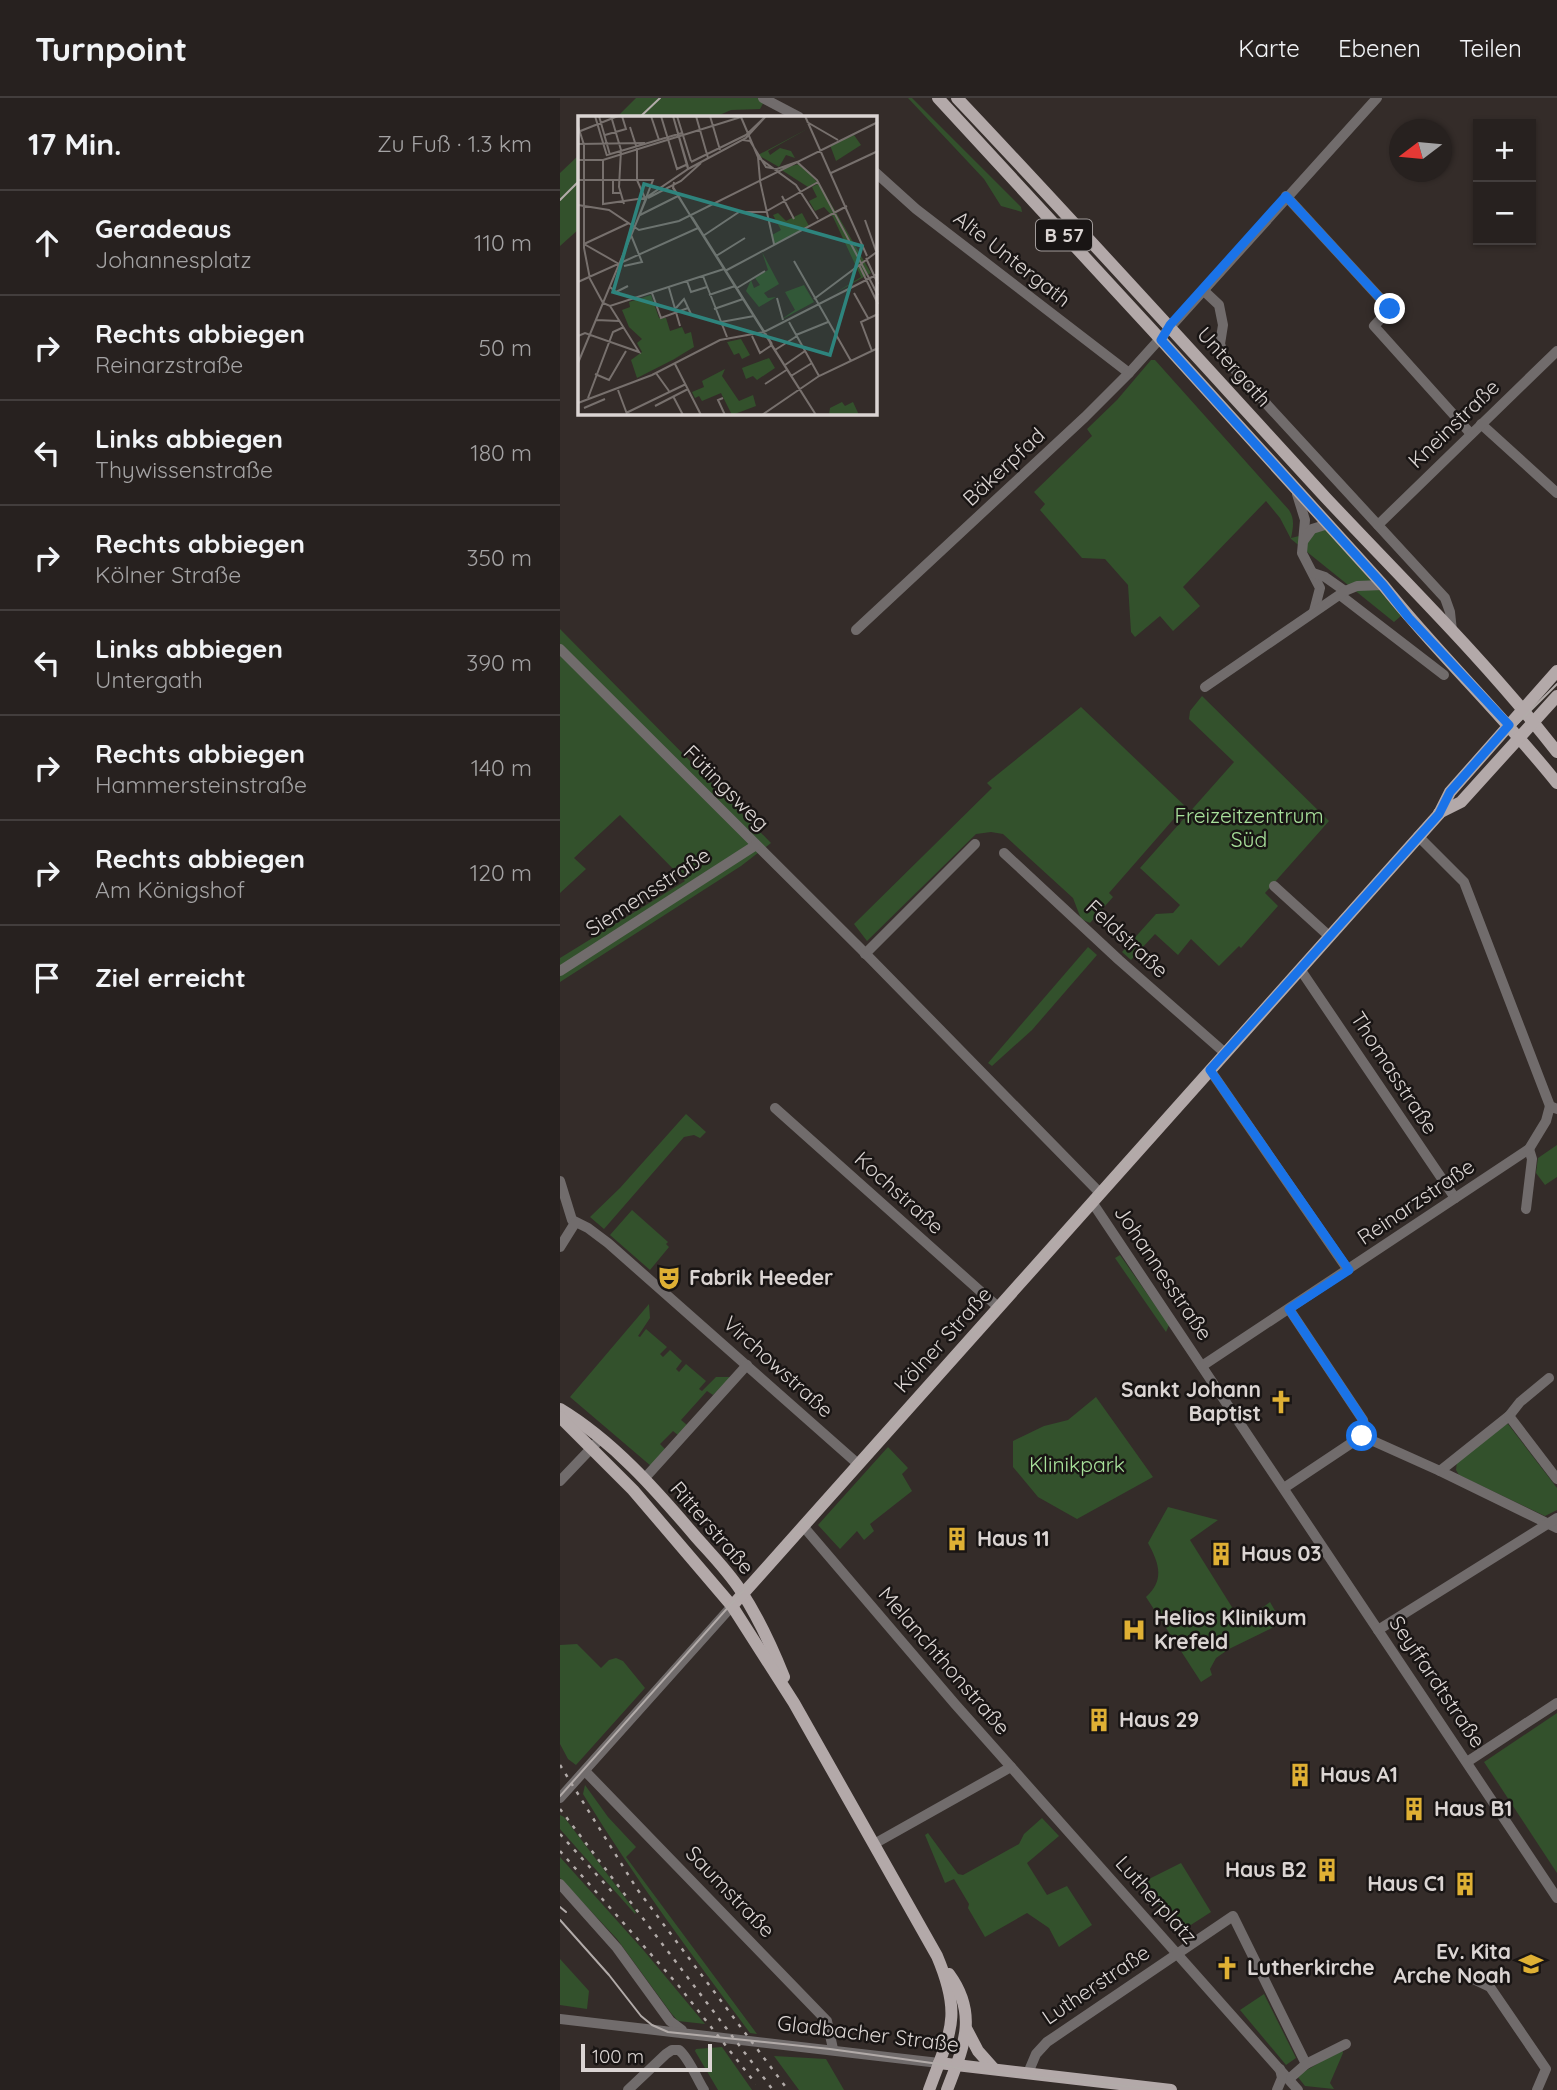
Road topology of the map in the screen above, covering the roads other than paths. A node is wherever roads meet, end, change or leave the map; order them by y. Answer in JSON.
{"nodes":[{"id":1,"x":938,"y":98,"type":"edge"},
{"id":2,"x":957,"y":98,"type":"edge"},
{"id":3,"x":1377,"y":98,"type":"edge"},
{"id":4,"x":766,"y":99,"type":"edge"},
{"id":5,"x":798,"y":116,"type":"edge"},
{"id":6,"x":877,"y":174,"type":"edge"},
{"id":7,"x":1286,"y":196,"type":"junction"},
{"id":8,"x":1203,"y":290,"type":"junction"},
{"id":9,"x":1170,"y":325,"type":"junction"},
{"id":10,"x":1161,"y":340,"type":"junction"},
{"id":11,"x":1557,"y":351,"type":"edge"},
{"id":12,"x":1129,"y":373,"type":"junction"},
{"id":13,"x":1481,"y":424,"type":"junction"},
{"id":14,"x":1471,"y":434,"type":"junction"},
{"id":15,"x":1292,"y":485,"type":"junction"},
{"id":16,"x":1557,"y":493,"type":"edge"},
{"id":17,"x":1328,"y":524,"type":"junction"},
{"id":18,"x":1378,"y":525,"type":"junction"},
{"id":19,"x":1304,"y":540,"type":"junction"},
{"id":20,"x":1366,"y":540,"type":"junction"},
{"id":21,"x":1313,"y":573,"type":"junction"},
{"id":22,"x":1383,"y":585,"type":"junction"},
{"id":23,"x":1343,"y":593,"type":"junction"},
{"id":24,"x":1314,"y":611,"type":"junction"},
{"id":25,"x":856,"y":630,"type":"dead end"},
{"id":26,"x":1452,"y":632,"type":"junction"},
{"id":27,"x":560,"y":649,"type":"edge"},
{"id":28,"x":1557,"y":671,"type":"edge"},
{"id":29,"x":1444,"y":675,"type":"dead end"},
{"id":30,"x":1205,"y":687,"type":"dead end"},
{"id":31,"x":1557,"y":696,"type":"edge"},
{"id":32,"x":1523,"y":708,"type":"junction"},
{"id":33,"x":1534,"y":721,"type":"junction"},
{"id":34,"x":1509,"y":725,"type":"junction"},
{"id":35,"x":1519,"y":737,"type":"junction"},
{"id":36,"x":1557,"y":752,"type":"edge"},
{"id":37,"x":1557,"y":783,"type":"edge"},
{"id":38,"x":1439,"y":814,"type":"junction"},
{"id":39,"x":1418,"y":836,"type":"junction"},
{"id":40,"x":975,"y":844,"type":"dead end"},
{"id":41,"x":756,"y":845,"type":"junction"},
{"id":42,"x":1004,"y":853,"type":"dead end"},
{"id":43,"x":1274,"y":886,"type":"dead end"},
{"id":44,"x":1329,"y":936,"type":"junction"},
{"id":45,"x":865,"y":954,"type":"junction"},
{"id":46,"x":1300,"y":969,"type":"junction"},
{"id":47,"x":560,"y":971,"type":"edge"},
{"id":48,"x":1225,"y":1053,"type":"junction"},
{"id":49,"x":1210,"y":1070,"type":"junction"},
{"id":50,"x":775,"y":1108,"type":"dead end"},
{"id":51,"x":1553,"y":1108,"type":"edge"},
{"id":52,"x":1529,"y":1149,"type":"junction"},
{"id":53,"x":560,"y":1181,"type":"edge"},
{"id":54,"x":1096,"y":1197,"type":"junction"},
{"id":55,"x":1455,"y":1198,"type":"junction"},
{"id":56,"x":1526,"y":1209,"type":"dead end"},
{"id":57,"x":575,"y":1223,"type":"junction"},
{"id":58,"x":560,"y":1247,"type":"edge"},
{"id":59,"x":1349,"y":1270,"type":"junction"},
{"id":60,"x":998,"y":1307,"type":"junction"},
{"id":61,"x":1289,"y":1309,"type":"junction"},
{"id":62,"x":747,"y":1365,"type":"junction"},
{"id":63,"x":1202,"y":1366,"type":"junction"},
{"id":64,"x":1549,"y":1378,"type":"dead end"},
{"id":65,"x":560,"y":1409,"type":"edge"},
{"id":66,"x":1509,"y":1416,"type":"junction"},
{"id":67,"x":560,"y":1417,"type":"edge"},
{"id":68,"x":1362,"y":1436,"type":"junction"},
{"id":69,"x":596,"y":1443,"type":"junction"},
{"id":70,"x":858,"y":1464,"type":"junction"},
{"id":71,"x":1440,"y":1471,"type":"junction"},
{"id":72,"x":644,"y":1479,"type":"junction"},
{"id":73,"x":1557,"y":1479,"type":"edge"},
{"id":74,"x":560,"y":1481,"type":"edge"},
{"id":75,"x":1284,"y":1488,"type":"junction"},
{"id":76,"x":1557,"y":1518,"type":"edge"},
{"id":77,"x":803,"y":1526,"type":"junction"},
{"id":78,"x":1552,"y":1526,"type":"edge"},
{"id":79,"x":743,"y":1594,"type":"junction"},
{"id":80,"x":732,"y":1606,"type":"junction"},
{"id":81,"x":1378,"y":1630,"type":"junction"},
{"id":82,"x":794,"y":1703,"type":"junction"},
{"id":83,"x":1557,"y":1703,"type":"edge"},
{"id":84,"x":1466,"y":1762,"type":"junction"},
{"id":85,"x":1011,"y":1767,"type":"junction"},
{"id":86,"x":585,"y":1771,"type":"junction"},
{"id":87,"x":560,"y":1798,"type":"edge"},
{"id":88,"x":1059,"y":1820,"type":"joint"},
{"id":89,"x":873,"y":1844,"type":"junction"},
{"id":90,"x":560,"y":1884,"type":"edge"},
{"id":91,"x":1557,"y":1898,"type":"edge"},
{"id":92,"x":1177,"y":1953,"type":"junction"},
{"id":93,"x":937,"y":1956,"type":"junction"},
{"id":94,"x":1471,"y":1978,"type":"dead end"},
{"id":95,"x":560,"y":2019,"type":"edge"},
{"id":96,"x":967,"y":2030,"type":"junction"},
{"id":97,"x":689,"y":2033,"type":"junction"},
{"id":98,"x":1346,"y":2044,"type":"dead end"},
{"id":99,"x":833,"y":2049,"type":"junction"},
{"id":100,"x":939,"y":2063,"type":"junction"},
{"id":101,"x":1306,"y":2064,"type":"junction"},
{"id":102,"x":957,"y":2065,"type":"junction"},
{"id":103,"x":1280,"y":2068,"type":"junction"},
{"id":104,"x":994,"y":2069,"type":"junction"},
{"id":105,"x":1028,"y":2073,"type":"junction"},
{"id":106,"x":1289,"y":2078,"type":"junction"},
{"id":107,"x":1297,"y":2089,"type":"edge"},
{"id":108,"x":628,"y":2090,"type":"edge"},
{"id":109,"x":704,"y":2090,"type":"edge"},
{"id":110,"x":929,"y":2090,"type":"edge"},
{"id":111,"x":947,"y":2090,"type":"edge"},
{"id":112,"x":1171,"y":2090,"type":"edge"},
{"id":113,"x":1277,"y":2090,"type":"edge"},
{"id":114,"x":1536,"y":2090,"type":"edge"}],
"edges":[{"from":1,"to":10,"type":"main road","name":"Untergath","number":"B 57"},
{"from":2,"to":9,"type":"main road","name":"Untergath","number":"B 57"},
{"from":3,"to":7,"type":"street","name":"Bäkerpfad"},
{"from":4,"to":5,"type":"street"},
{"from":6,"to":12,"type":"street","name":"Alte Untergath"},
{"from":7,"to":8,"type":"street","name":"Bäkerpfad"},
{"from":7,"to":14,"type":"street"},
{"from":8,"to":9,"type":"street","name":"Bäkerpfad"},
{"from":8,"to":18,"type":"street","name":"Untergath"},
{"from":9,"to":10,"type":"street","name":"Bäkerpfad"},
{"from":9,"to":20,"type":"main road","name":"Untergath","number":"B 57"},
{"from":10,"to":12,"type":"street","name":"Bäkerpfad"},
{"from":10,"to":15,"type":"main road","name":"Untergath","number":"B 57"},
{"from":11,"to":13,"type":"street","name":"Kneinstraße"},
{"from":12,"to":25,"type":"street","name":"Bäkerpfad"},
{"from":13,"to":14,"type":"street","name":"Kneinstraße"},
{"from":13,"to":16,"type":"street"},
{"from":14,"to":18,"type":"street","name":"Kneinstraße"},
{"from":15,"to":17,"type":"main road","name":"Untergath","number":"B 57"},
{"from":15,"to":19,"type":"street","name":"Untergath"},
{"from":17,"to":19,"type":"street"},
{"from":17,"to":20,"type":"main road","number":"B 57"},
{"from":17,"to":22,"type":"main road","name":"Untergath","number":"B 57"},
{"from":18,"to":26,"type":"street","name":"Untergath"},
{"from":19,"to":21,"type":"street","name":"Untergath"},
{"from":20,"to":26,"type":"main road","name":"Untergath","number":"B 57"},
{"from":21,"to":23,"type":"street"},
{"from":21,"to":24,"type":"street","name":"Untergath"},
{"from":22,"to":23,"type":"street"},
{"from":22,"to":34,"type":"main road","name":"Untergath","number":"B 57"},
{"from":23,"to":24,"type":"street"},
{"from":23,"to":29,"type":"street"},
{"from":24,"to":30,"type":"street"},
{"from":26,"to":32,"type":"main road","name":"Untergath","number":"B 57"},
{"from":27,"to":41,"type":"street","name":"Fütingsweg"},
{"from":28,"to":32,"type":"main road","name":"Kölner Straße"},
{"from":31,"to":33,"type":"main road","name":"Kölner Straße"},
{"from":32,"to":33,"type":"main road","number":"B 57"},
{"from":32,"to":34,"type":"main road","name":"Kölner Straße"},
{"from":33,"to":35,"type":"main road","name":"Kölner Straße"},
{"from":33,"to":36,"type":"main road","number":"B 57"},
{"from":34,"to":35,"type":"main road","number":"B 57"},
{"from":34,"to":38,"type":"main road","name":"Kölner Straße"},
{"from":35,"to":37,"type":"main road","number":"B 57"},
{"from":35,"to":38,"type":"main road","name":"Kölner Straße"},
{"from":38,"to":39,"type":"main road","name":"Kölner Straße"},
{"from":39,"to":44,"type":"main road","name":"Kölner Straße"},
{"from":39,"to":51,"type":"street"},
{"from":40,"to":45,"type":"street"},
{"from":41,"to":45,"type":"street","name":"Fütingsweg"},
{"from":41,"to":47,"type":"street","name":"Siemensstraße"},
{"from":42,"to":48,"type":"street","name":"Feldstraße"},
{"from":43,"to":44,"type":"street"},
{"from":44,"to":46,"type":"main road","name":"Kölner Straße"},
{"from":45,"to":54,"type":"street","name":"Fütingsweg"},
{"from":46,"to":48,"type":"main road","name":"Kölner Straße"},
{"from":46,"to":55,"type":"street","name":"Thomasstraße"},
{"from":48,"to":49,"type":"main road","name":"Kölner Straße"},
{"from":49,"to":54,"type":"main road","name":"Kölner Straße"},
{"from":49,"to":59,"type":"street"},
{"from":50,"to":60,"type":"street","name":"Kochstraße"},
{"from":51,"to":52,"type":"street","name":"Reinarzstraße"},
{"from":52,"to":55,"type":"street","name":"Reinarzstraße"},
{"from":52,"to":56,"type":"street"},
{"from":53,"to":57,"type":"street"},
{"from":54,"to":60,"type":"main road","name":"Kölner Straße"},
{"from":54,"to":63,"type":"street","name":"Johannesstraße"},
{"from":55,"to":59,"type":"street","name":"Reinarzstraße"},
{"from":57,"to":58,"type":"street"},
{"from":57,"to":62,"type":"street","name":"Virchowstraße"},
{"from":59,"to":61,"type":"street","name":"Reinarzstraße"},
{"from":60,"to":70,"type":"main road","name":"Kölner Straße"},
{"from":61,"to":63,"type":"street","name":"Reinarzstraße"},
{"from":61,"to":68,"type":"street"},
{"from":62,"to":70,"type":"street","name":"Virchowstraße"},
{"from":62,"to":72,"type":"street"},
{"from":63,"to":75,"type":"street","name":"Johannesstraße"},
{"from":64,"to":66,"type":"street"},
{"from":65,"to":69,"type":"main road","name":"Ritterstraße"},
{"from":66,"to":71,"type":"street"},
{"from":66,"to":73,"type":"street"},
{"from":67,"to":69,"type":"main road","name":"Ritterstraße"},
{"from":68,"to":71,"type":"street"},
{"from":68,"to":75,"type":"street"},
{"from":69,"to":72,"type":"main road","name":"Ritterstraße"},
{"from":69,"to":74,"type":"street"},
{"from":69,"to":80,"type":"main road","name":"Ritterstraße"},
{"from":70,"to":77,"type":"main road","name":"Kölner Straße"},
{"from":71,"to":78,"type":"street"},
{"from":72,"to":79,"type":"main road","name":"Ritterstraße"},
{"from":75,"to":81,"type":"street","name":"Seyffardtstraße"},
{"from":76,"to":78,"type":"street"},
{"from":77,"to":79,"type":"main road","name":"Kölner Straße"},
{"from":77,"to":85,"type":"street","name":"Melanchthonstraße"},
{"from":78,"to":81,"type":"street"},
{"from":79,"to":80,"type":"main road","name":"Kölner Straße"},
{"from":79,"to":82,"type":"main road","name":"Ritterstraße"},
{"from":80,"to":82,"type":"main road","name":"Ritterstraße"},
{"from":80,"to":86,"type":"street","name":"Kölner Straße"},
{"from":81,"to":84,"type":"street","name":"Seyffardtstraße"},
{"from":82,"to":89,"type":"main road","name":"Ritterstraße"},
{"from":83,"to":84,"type":"street"},
{"from":84,"to":91,"type":"street","name":"Seyffardtstraße"},
{"from":85,"to":88,"type":"street","name":"Melanchthonstraße"},
{"from":85,"to":89,"type":"street"},
{"from":86,"to":87,"type":"street","name":"Kölner Straße"},
{"from":86,"to":99,"type":"street","name":"Saumstraße"},
{"from":88,"to":92,"type":"street","name":"Lutherplatz"},
{"from":89,"to":93,"type":"main road","name":"Ritterstraße"},
{"from":90,"to":97,"type":"street"},
{"from":92,"to":101,"type":"street","name":"Lutherstraße"},
{"from":92,"to":103,"type":"street","name":"Lutherplatz"},
{"from":92,"to":105,"type":"street","name":"Lutherstraße"},
{"from":93,"to":96,"type":"main road","name":"Ritterstraße"},
{"from":93,"to":100,"type":"main road","name":"Ritterstraße"},
{"from":94,"to":114,"type":"street"},
{"from":95,"to":97,"type":"street","name":"Gladbacher Straße"},
{"from":96,"to":102,"type":"main road","name":"Ritterstraße"},
{"from":96,"to":104,"type":"main road"},
{"from":97,"to":99,"type":"street","name":"Gladbacher Straße"},
{"from":98,"to":101,"type":"street"},
{"from":99,"to":100,"type":"street","name":"Gladbacher Straße"},
{"from":100,"to":102,"type":"main road","name":"Gladbacher Straße"},
{"from":100,"to":110,"type":"main road","name":"Ritterstraße"},
{"from":101,"to":106,"type":"street"},
{"from":102,"to":104,"type":"main road","name":"Gladbacher Straße"},
{"from":102,"to":111,"type":"main road","name":"Ritterstraße"},
{"from":103,"to":106,"type":"street","name":"Lutherplatz"},
{"from":103,"to":113,"type":"street"},
{"from":104,"to":105,"type":"main road","name":"Gladbacher Straße"},
{"from":105,"to":112,"type":"main road","name":"Gladbacher Straße"},
{"from":106,"to":107,"type":"street","name":"Lutherplatz"},
{"from":108,"to":109,"type":"street"}]}
